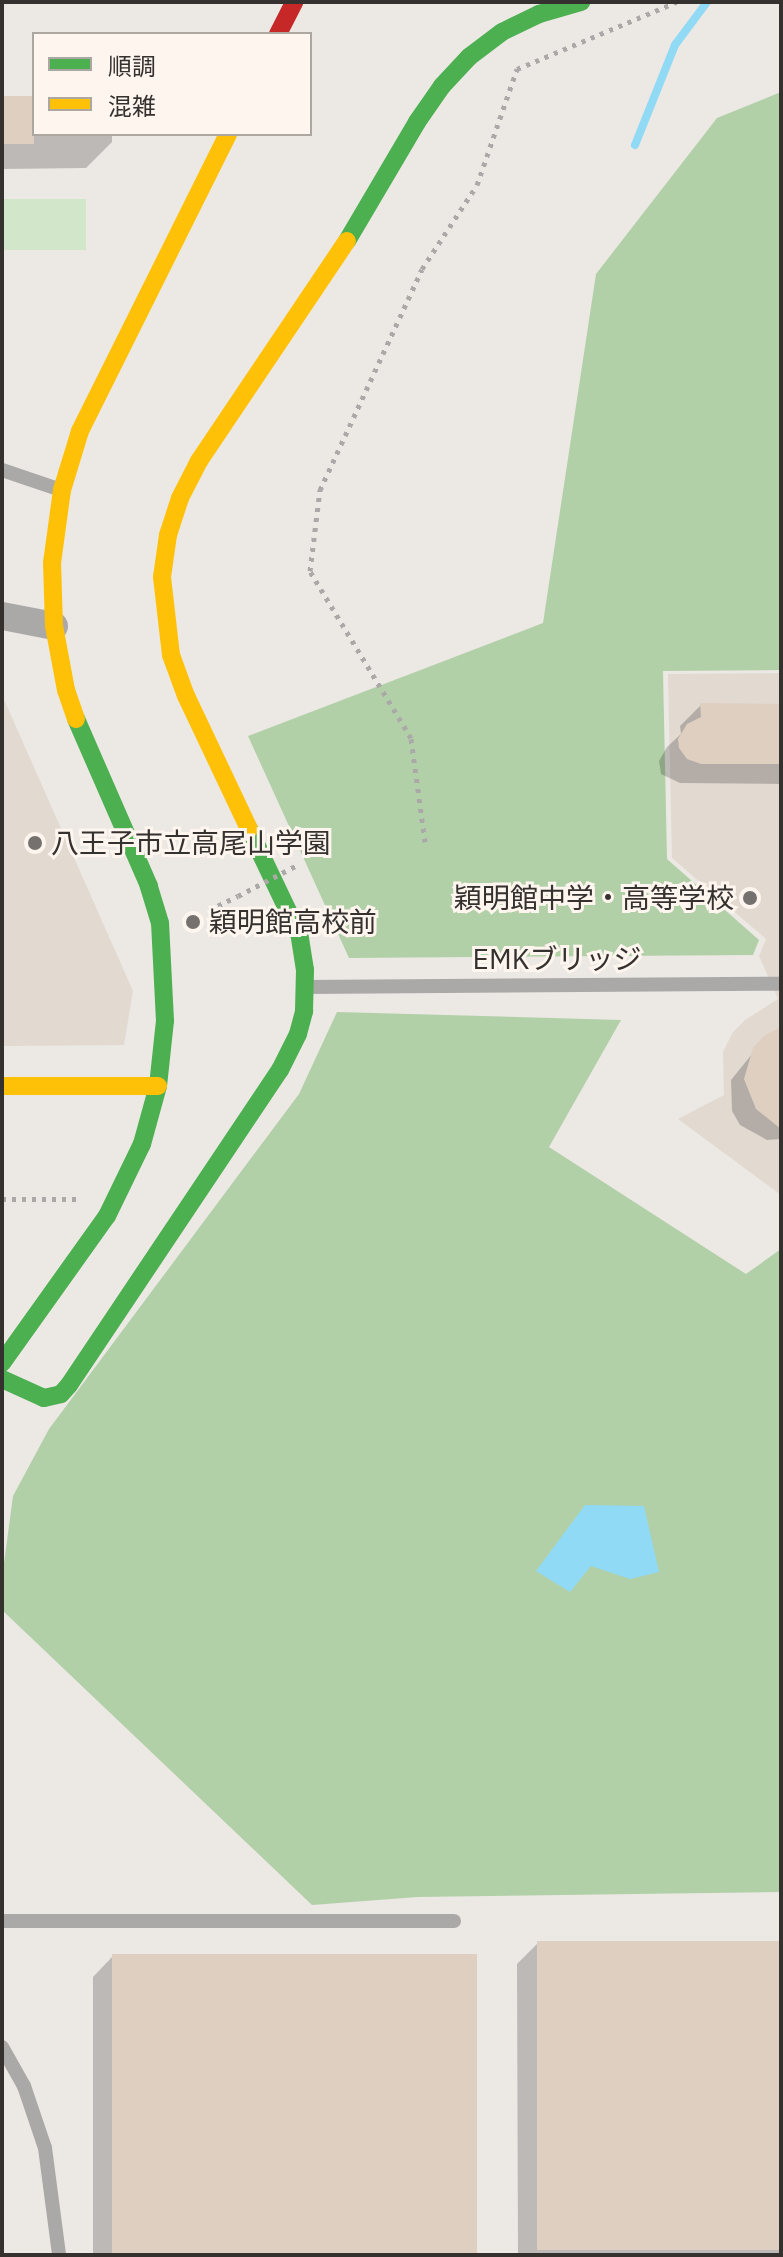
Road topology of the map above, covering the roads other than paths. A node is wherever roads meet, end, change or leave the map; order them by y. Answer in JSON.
{"nodes":[{"id":1,"x":294,"y":2,"type":"edge"},
{"id":2,"x":581,"y":2,"type":"edge"},
{"id":3,"x":279,"y":32,"type":"edge"},
{"id":4,"x":227,"y":136,"type":"edge"},
{"id":5,"x":2,"y":470,"type":"edge"},
{"id":6,"x":62,"y":490,"type":"junction"},
{"id":7,"x":2,"y":616,"type":"edge"},
{"id":8,"x":54,"y":626,"type":"junction"},
{"id":9,"x":781,"y":984,"type":"edge"},
{"id":10,"x":306,"y":987,"type":"junction"},
{"id":11,"x":2,"y":1086,"type":"edge"},
{"id":12,"x":158,"y":1086,"type":"junction"},
{"id":13,"x":2,"y":1363,"type":"edge"},
{"id":14,"x":2,"y":1379,"type":"edge"},
{"id":15,"x":2,"y":1921,"type":"edge"},
{"id":16,"x":454,"y":1921,"type":"dead end"},
{"id":17,"x":2,"y":2047,"type":"edge"},
{"id":18,"x":59,"y":2255,"type":"edge"}],
"edges":[{"from":1,"to":3,"type":"street"},
{"from":2,"to":10,"type":"street"},
{"from":4,"to":6,"type":"street"},
{"from":5,"to":6,"type":"lane"},
{"from":6,"to":8,"type":"street"},
{"from":7,"to":8,"type":"street"},
{"from":8,"to":12,"type":"street"},
{"from":9,"to":10,"type":"lane","name":"EMKブリッジ"},
{"from":10,"to":14,"type":"street"},
{"from":11,"to":12,"type":"street"},
{"from":12,"to":13,"type":"street"},
{"from":15,"to":16,"type":"lane"},
{"from":17,"to":18,"type":"lane"}]}
